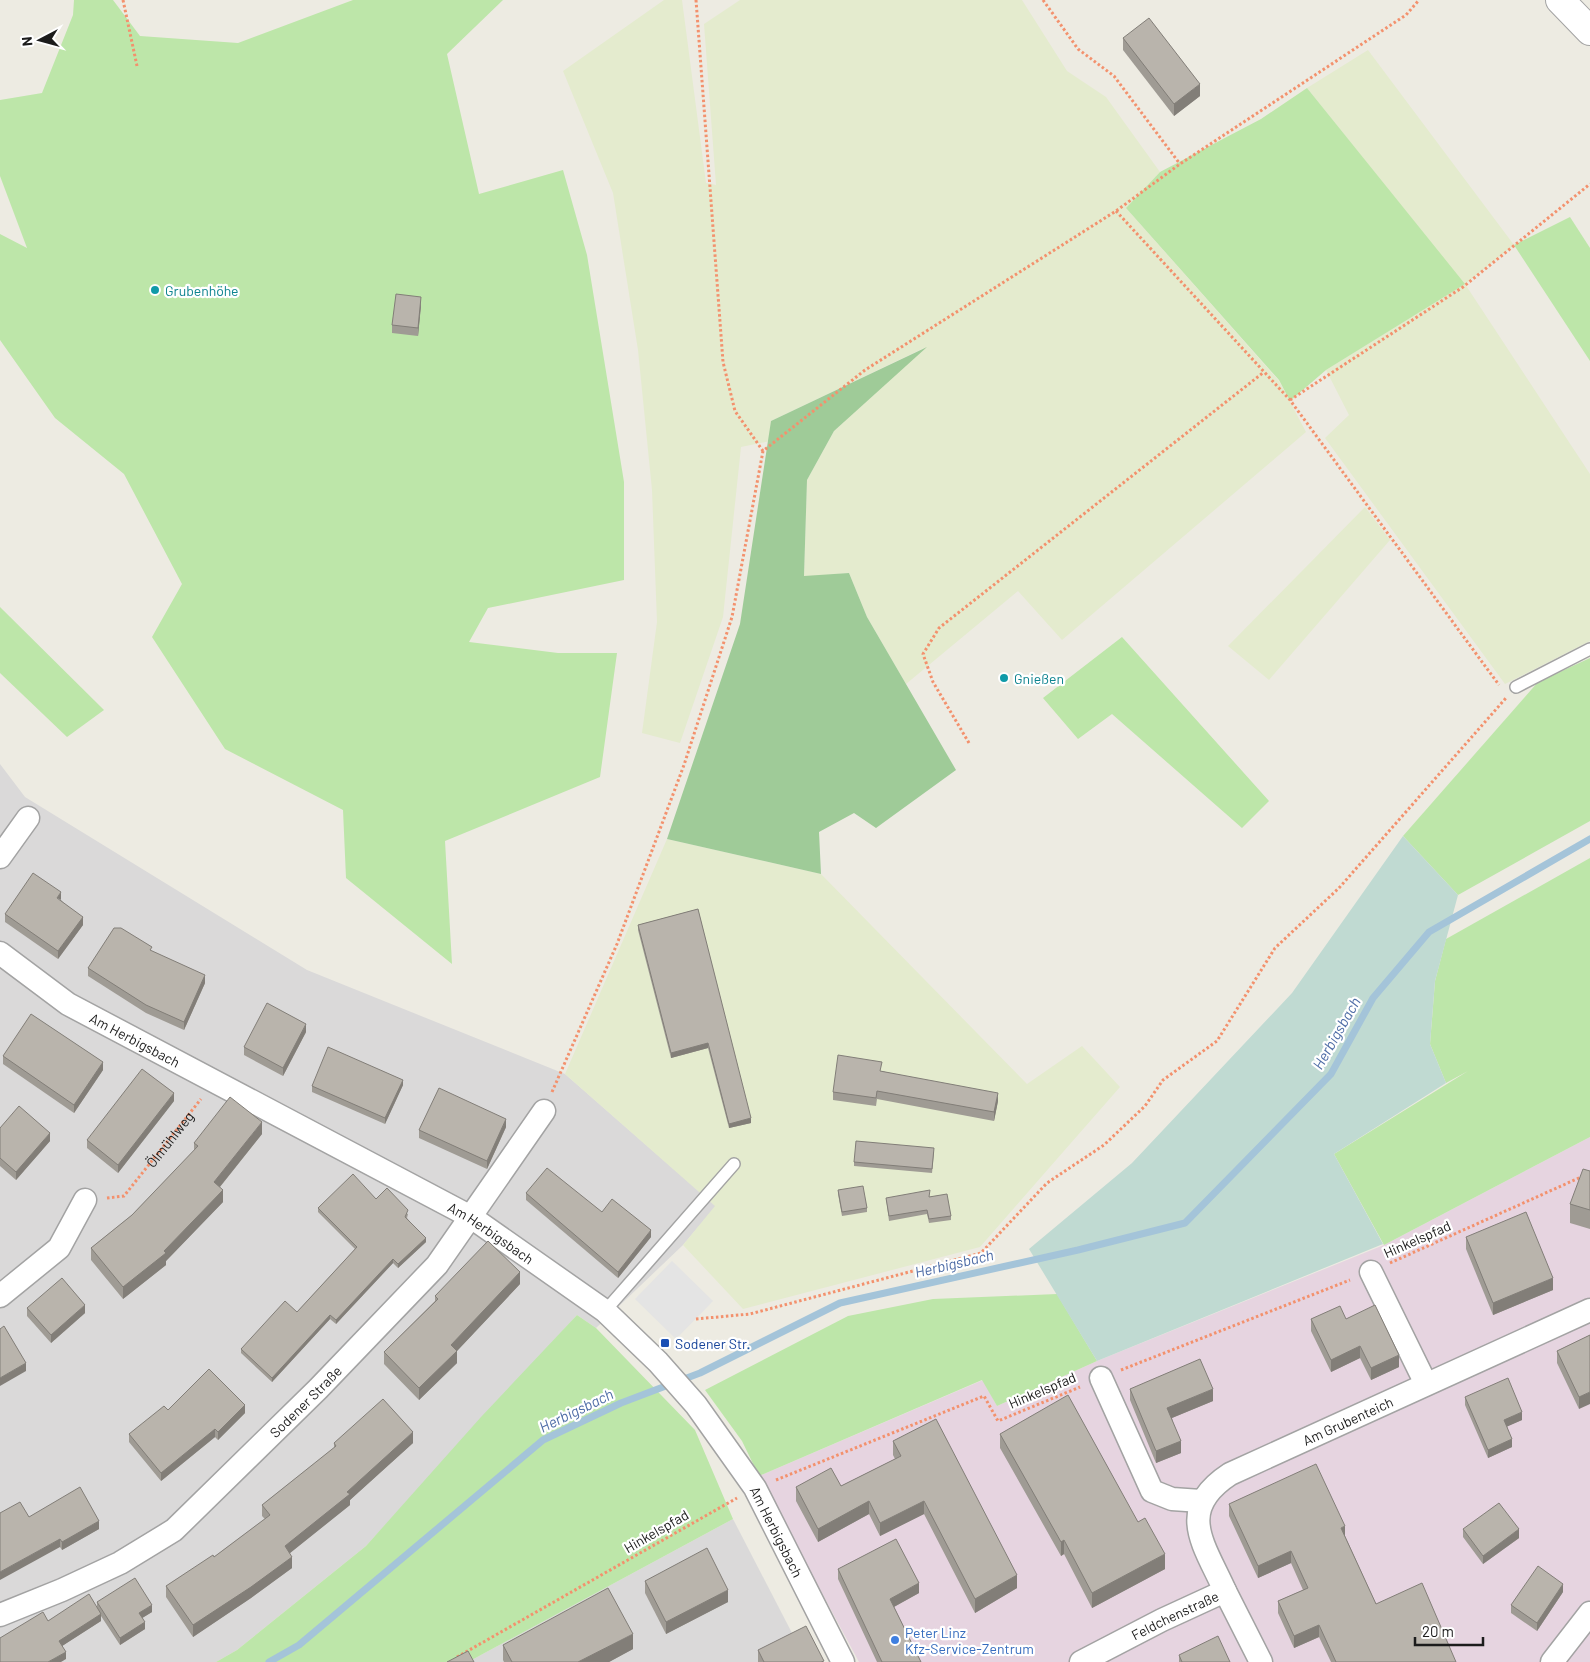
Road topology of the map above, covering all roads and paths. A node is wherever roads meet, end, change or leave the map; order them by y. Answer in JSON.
{"nodes":[{"id":1,"x":123,"y":0,"type":"edge"},
{"id":2,"x":696,"y":0,"type":"edge"},
{"id":3,"x":1043,"y":0,"type":"edge"},
{"id":4,"x":1419,"y":0,"type":"edge"},
{"id":5,"x":1560,"y":0,"type":"edge"},
{"id":6,"x":1590,"y":31,"type":"edge"},
{"id":7,"x":137,"y":66,"type":"dead end"},
{"id":8,"x":1180,"y":164,"type":"junction"},
{"id":9,"x":1590,"y":184,"type":"edge"},
{"id":10,"x":1116,"y":211,"type":"junction"},
{"id":11,"x":1264,"y":372,"type":"junction"},
{"id":12,"x":1290,"y":400,"type":"junction"},
{"id":13,"x":763,"y":451,"type":"junction"},
{"id":14,"x":1590,"y":650,"type":"edge"},
{"id":15,"x":1516,"y":687,"type":"junction"},
{"id":16,"x":969,"y":744,"type":"dead end"},
{"id":17,"x":28,"y":818,"type":"dead end"},
{"id":18,"x":0,"y":857,"type":"edge"},
{"id":19,"x":0,"y":953,"type":"edge"},
{"id":20,"x":215,"y":1081,"type":"junction"},
{"id":21,"x":544,"y":1111,"type":"joint"},
{"id":22,"x":734,"y":1164,"type":"dead end"},
{"id":23,"x":1590,"y":1172,"type":"edge"},
{"id":24,"x":124,"y":1196,"type":"dead end"},
{"id":25,"x":85,"y":1200,"type":"dead end"},
{"id":26,"x":471,"y":1217,"type":"junction"},
{"id":27,"x":1371,"y":1272,"type":"junction"},
{"id":28,"x":0,"y":1296,"type":"edge"},
{"id":29,"x":1590,"y":1310,"type":"edge"},
{"id":30,"x":605,"y":1312,"type":"junction"},
{"id":31,"x":696,"y":1319,"type":"dead end"},
{"id":32,"x":1100,"y":1378,"type":"junction"},
{"id":33,"x":1426,"y":1384,"type":"junction"},
{"id":34,"x":755,"y":1488,"type":"junction"},
{"id":35,"x":1201,"y":1501,"type":"junction"},
{"id":36,"x":1225,"y":1591,"type":"junction"},
{"id":37,"x":1590,"y":1613,"type":"edge"},
{"id":38,"x":0,"y":1615,"type":"edge"},
{"id":39,"x":448,"y":1662,"type":"edge"},
{"id":40,"x":844,"y":1662,"type":"edge"},
{"id":41,"x":1081,"y":1662,"type":"edge"},
{"id":42,"x":1260,"y":1662,"type":"edge"},
{"id":43,"x":1552,"y":1662,"type":"edge"}],
"edges":[{"from":1,"to":7,"type":"path"},
{"from":2,"to":13,"type":"path"},
{"from":3,"to":8,"type":"path"},
{"from":4,"to":8,"type":"path"},
{"from":5,"to":6,"type":"street"},
{"from":8,"to":10,"type":"path"},
{"from":9,"to":12,"type":"path"},
{"from":10,"to":11,"type":"path"},
{"from":10,"to":13,"type":"path"},
{"from":11,"to":12,"type":"path"},
{"from":11,"to":16,"type":"path"},
{"from":12,"to":15,"type":"path"},
{"from":13,"to":21,"type":"path"},
{"from":14,"to":15,"type":"lane"},
{"from":15,"to":31,"type":"path"},
{"from":17,"to":18,"type":"street"},
{"from":19,"to":20,"type":"street","name":"Am Herbigsbach"},
{"from":20,"to":24,"type":"path","name":"Ölmühlweg"},
{"from":20,"to":26,"type":"street","name":"Am Herbigsbach"},
{"from":21,"to":26,"type":"street","name":"Sodener Straße"},
{"from":22,"to":30,"type":"lane"},
{"from":23,"to":27,"type":"path","name":"Hinkelspfad"},
{"from":25,"to":28,"type":"street"},
{"from":26,"to":30,"type":"street","name":"Am Herbigsbach"},
{"from":26,"to":38,"type":"street","name":"Sodener Straße"},
{"from":27,"to":32,"type":"path","name":"Hinkelspfad"},
{"from":27,"to":33,"type":"street"},
{"from":29,"to":33,"type":"street","name":"Am Grubenteich"},
{"from":30,"to":34,"type":"street","name":"Am Herbigsbach"},
{"from":32,"to":34,"type":"path","name":"Hinkelspfad"},
{"from":32,"to":35,"type":"street"},
{"from":33,"to":35,"type":"street","name":"Am Grubenteich"},
{"from":34,"to":39,"type":"path","name":"Hinkelspfad"},
{"from":34,"to":40,"type":"street","name":"Am Herbigsbach"},
{"from":35,"to":36,"type":"street"},
{"from":36,"to":41,"type":"street","name":"Feldchenstraße"},
{"from":36,"to":42,"type":"street","name":"Feldchenstraße"},
{"from":37,"to":43,"type":"street"}]}
